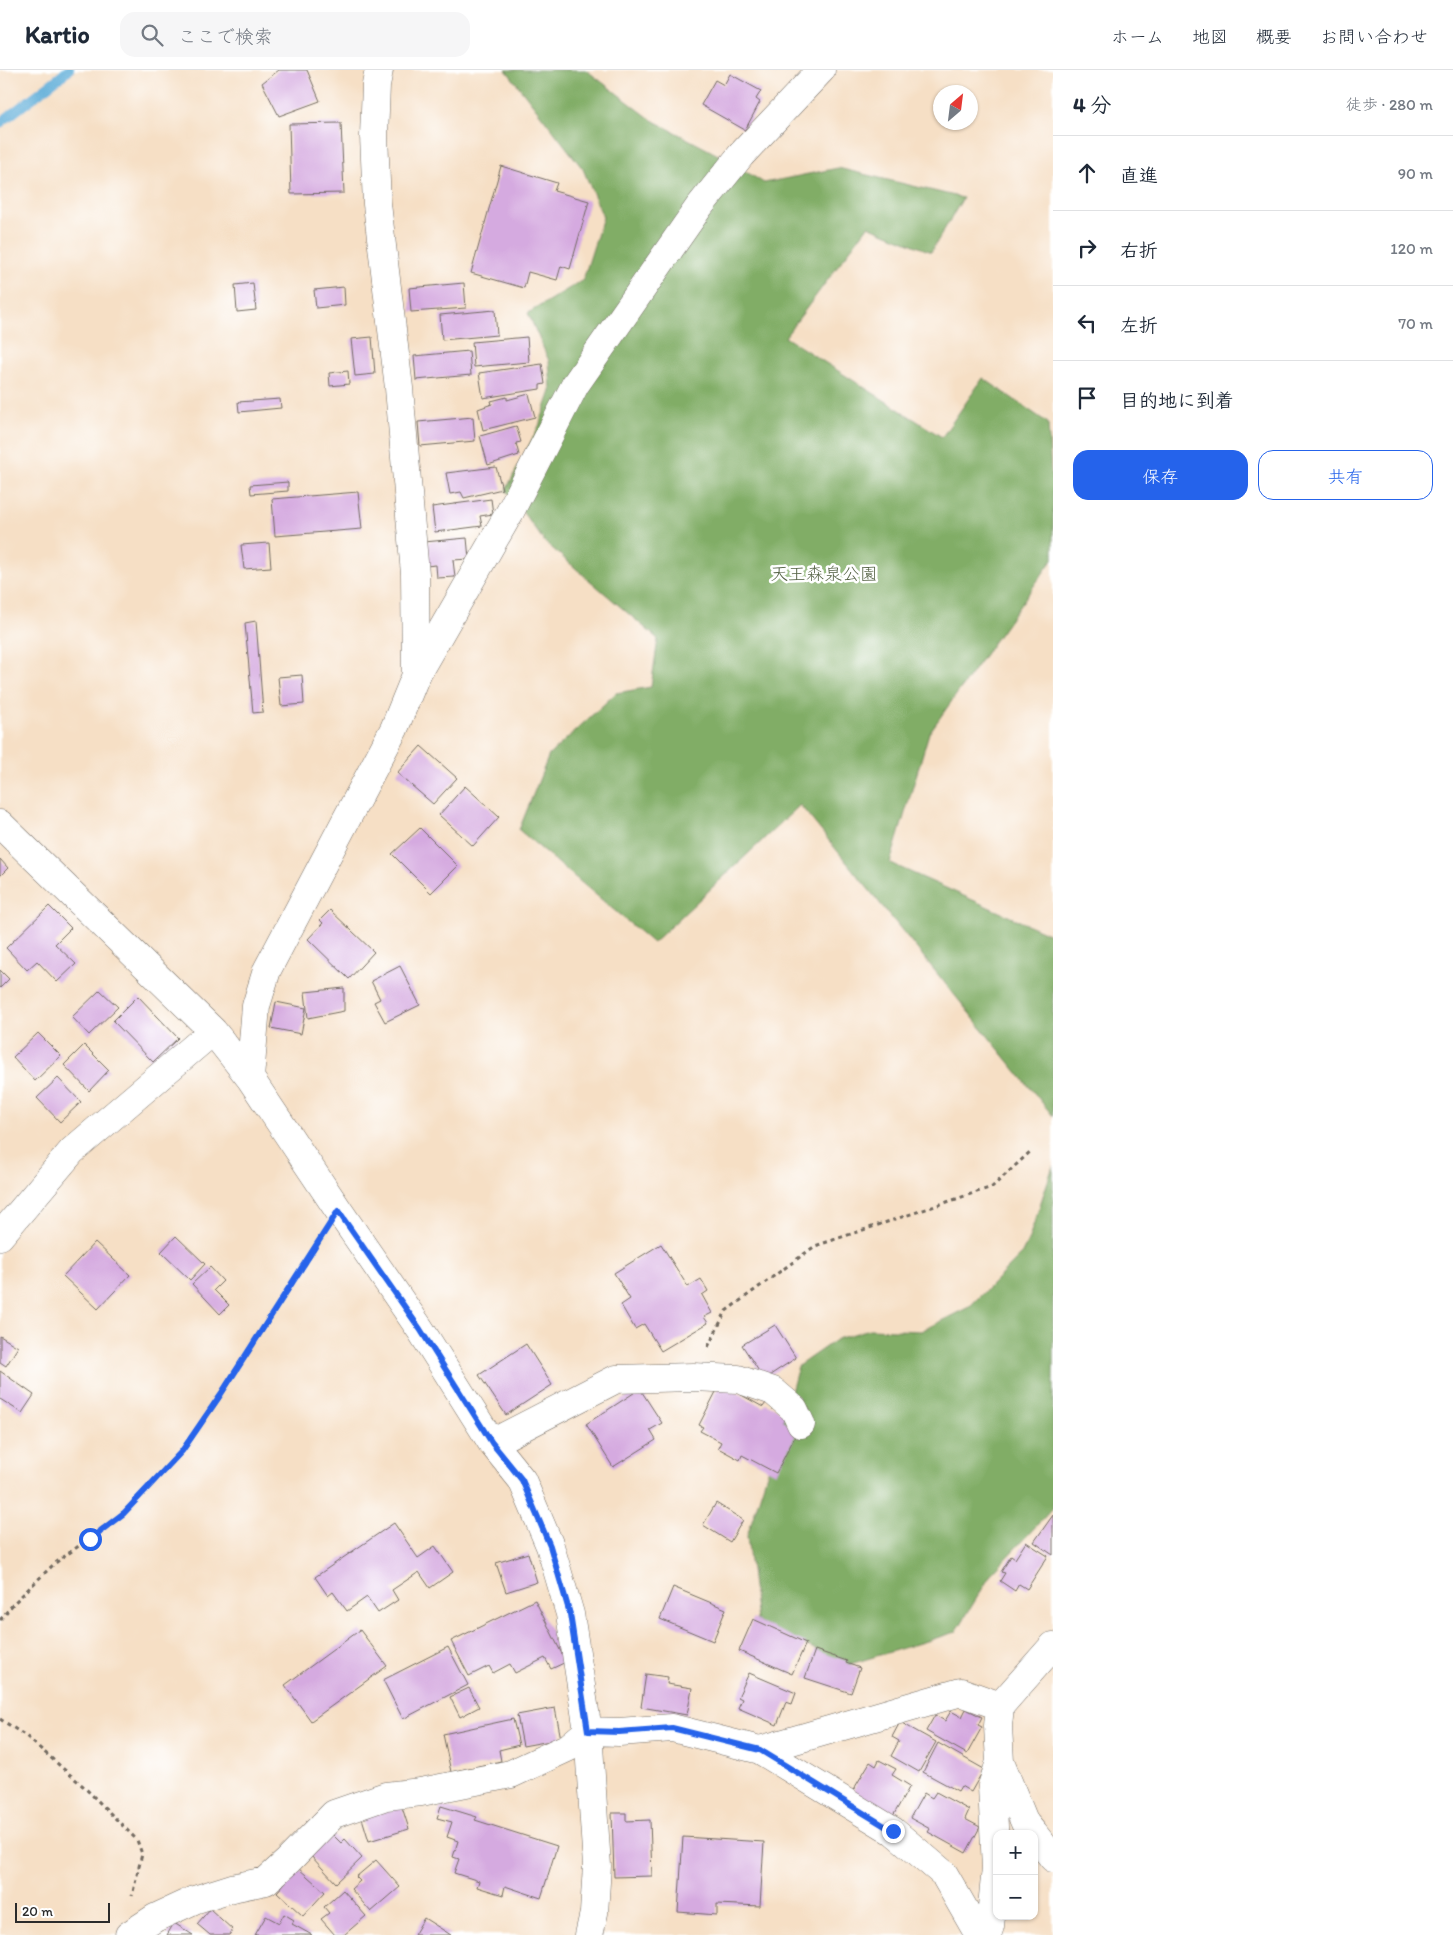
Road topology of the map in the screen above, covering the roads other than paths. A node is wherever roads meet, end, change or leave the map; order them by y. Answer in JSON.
{"nodes":[{"id":1,"x":379,"y":70,"type":"edge"},
{"id":2,"x":821,"y":70,"type":"edge"},
{"id":3,"x":416,"y":676,"type":"junction"},
{"id":4,"x":0,"y":824,"type":"edge"},
{"id":5,"x":213,"y":1031,"type":"junction"},
{"id":6,"x":250,"y":1078,"type":"junction"},
{"id":7,"x":0,"y":1236,"type":"edge"},
{"id":8,"x":801,"y":1424,"type":"dead end"},
{"id":9,"x":492,"y":1443,"type":"junction"},
{"id":10,"x":1053,"y":1646,"type":"edge"},
{"id":11,"x":1000,"y":1706,"type":"junction"},
{"id":12,"x":588,"y":1731,"type":"junction"},
{"id":13,"x":760,"y":1750,"type":"junction"},
{"id":14,"x":1000,"y":1762,"type":"junction"},
{"id":15,"x":1031,"y":1830,"type":"edge"},
{"id":16,"x":1038,"y":1839,"type":"edge"},
{"id":17,"x":1053,"y":1858,"type":"edge"},
{"id":18,"x":129,"y":1935,"type":"edge"},
{"id":19,"x":589,"y":1935,"type":"edge"},
{"id":20,"x":979,"y":1935,"type":"edge"},
{"id":21,"x":987,"y":1935,"type":"edge"}],
"edges":[{"from":1,"to":3,"type":"street"},
{"from":2,"to":3,"type":"street"},
{"from":3,"to":6,"type":"street"},
{"from":4,"to":5,"type":"street"},
{"from":5,"to":6,"type":"street"},
{"from":5,"to":7,"type":"street"},
{"from":6,"to":9,"type":"street"},
{"from":8,"to":9,"type":"street"},
{"from":9,"to":12,"type":"street"},
{"from":10,"to":11,"type":"street"},
{"from":11,"to":13,"type":"street"},
{"from":11,"to":14,"type":"street"},
{"from":12,"to":13,"type":"street"},
{"from":12,"to":18,"type":"street"},
{"from":12,"to":19,"type":"street"},
{"from":13,"to":20,"type":"street"},
{"from":14,"to":15,"type":"street"},
{"from":14,"to":21,"type":"street"},
{"from":16,"to":17,"type":"street"}]}
